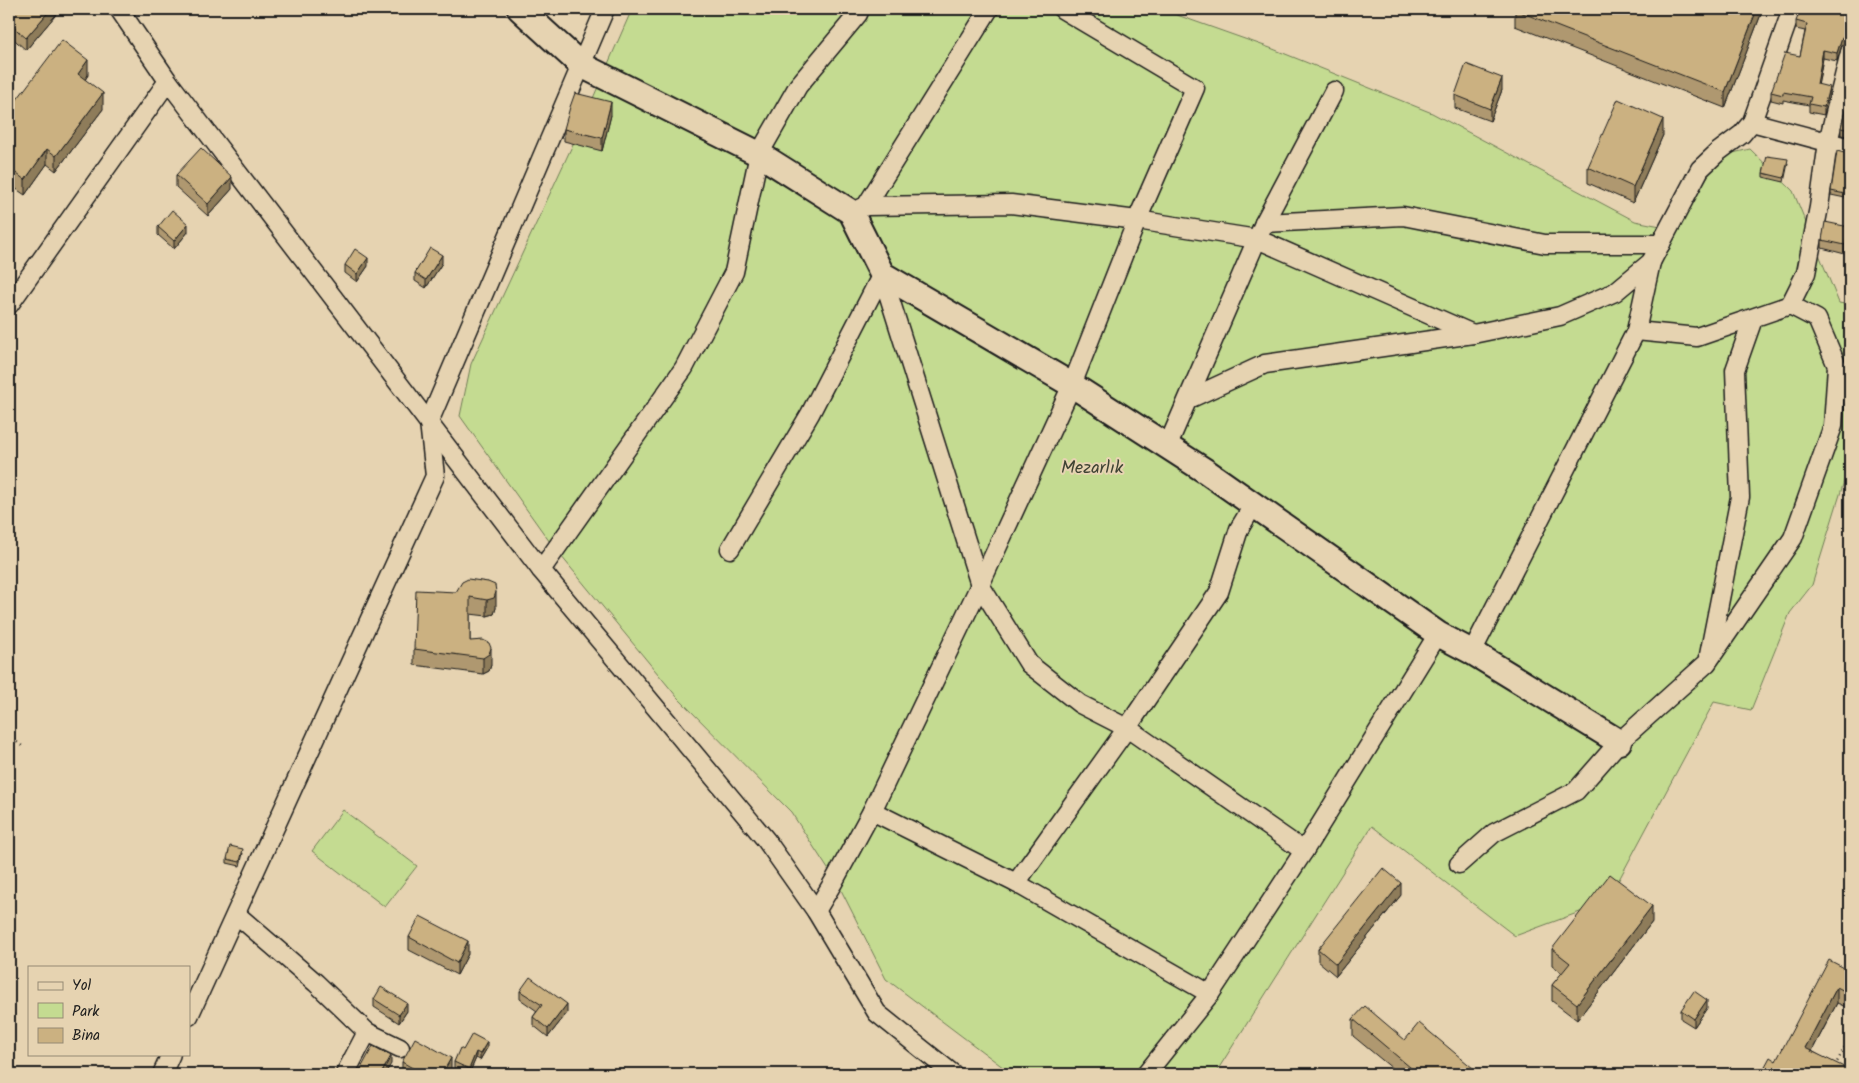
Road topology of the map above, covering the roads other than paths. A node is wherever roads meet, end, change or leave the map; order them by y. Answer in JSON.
{"nodes":[{"id":1,"x":118,"y":9,"type":"edge"},
{"id":2,"x":520,"y":9,"type":"edge"},
{"id":3,"x":604,"y":9,"type":"edge"},
{"id":4,"x":860,"y":9,"type":"edge"},
{"id":5,"x":989,"y":9,"type":"edge"},
{"id":6,"x":1062,"y":9,"type":"edge"},
{"id":7,"x":1792,"y":9,"type":"edge"},
{"id":8,"x":1850,"y":52,"type":"edge"},
{"id":9,"x":581,"y":65,"type":"junction"},
{"id":10,"x":168,"y":81,"type":"junction"},
{"id":11,"x":1334,"y":91,"type":"dead end"},
{"id":12,"x":1752,"y":122,"type":"junction"},
{"id":13,"x":1828,"y":142,"type":"junction"},
{"id":14,"x":1850,"y":148,"type":"edge"},
{"id":15,"x":760,"y":154,"type":"junction"},
{"id":16,"x":859,"y":209,"type":"junction"},
{"id":17,"x":1138,"y":220,"type":"junction"},
{"id":18,"x":1260,"y":231,"type":"junction"},
{"id":19,"x":1661,"y":244,"type":"junction"},
{"id":20,"x":1651,"y":262,"type":"junction"},
{"id":21,"x":882,"y":274,"type":"junction"},
{"id":22,"x":9,"y":305,"type":"edge"},
{"id":23,"x":1790,"y":305,"type":"junction"},
{"id":24,"x":1752,"y":319,"type":"junction"},
{"id":25,"x":1636,"y":331,"type":"junction"},
{"id":26,"x":1473,"y":334,"type":"junction"},
{"id":27,"x":1072,"y":385,"type":"junction"},
{"id":28,"x":1189,"y":399,"type":"junction"},
{"id":29,"x":429,"y":422,"type":"junction"},
{"id":30,"x":1167,"y":447,"type":"junction"},
{"id":31,"x":1254,"y":504,"type":"junction"},
{"id":32,"x":730,"y":548,"type":"dead end"},
{"id":33,"x":541,"y":570,"type":"junction"},
{"id":34,"x":980,"y":584,"type":"junction"},
{"id":35,"x":1438,"y":634,"type":"junction"},
{"id":36,"x":1472,"y":652,"type":"junction"},
{"id":37,"x":1707,"y":663,"type":"junction"},
{"id":38,"x":1126,"y":728,"type":"junction"},
{"id":39,"x":1620,"y":742,"type":"junction"},
{"id":40,"x":872,"y":811,"type":"junction"},
{"id":41,"x":1304,"y":851,"type":"junction"},
{"id":42,"x":1459,"y":864,"type":"dead end"},
{"id":43,"x":1016,"y":883,"type":"junction"},
{"id":44,"x":816,"y":911,"type":"junction"},
{"id":45,"x":236,"y":914,"type":"junction"},
{"id":46,"x":1210,"y":994,"type":"junction"},
{"id":47,"x":190,"y":1014,"type":"edge"},
{"id":48,"x":367,"y":1032,"type":"junction"},
{"id":49,"x":400,"y":1048,"type":"dead end"},
{"id":50,"x":170,"y":1056,"type":"edge"},
{"id":51,"x":162,"y":1074,"type":"edge"},
{"id":52,"x":345,"y":1074,"type":"edge"},
{"id":53,"x":953,"y":1074,"type":"edge"},
{"id":54,"x":1146,"y":1074,"type":"edge"}],
"edges":[{"from":1,"to":10,"type":"street"},
{"from":2,"to":9,"type":"street"},
{"from":3,"to":9,"type":"street"},
{"from":4,"to":15,"type":"street"},
{"from":5,"to":16,"type":"street"},
{"from":6,"to":17,"type":"street"},
{"from":7,"to":12,"type":"street"},
{"from":8,"to":13,"type":"street"},
{"from":9,"to":15,"type":"street"},
{"from":9,"to":29,"type":"street"},
{"from":10,"to":22,"type":"street"},
{"from":10,"to":29,"type":"street"},
{"from":11,"to":18,"type":"street"},
{"from":12,"to":13,"type":"street"},
{"from":12,"to":19,"type":"street"},
{"from":13,"to":14,"type":"street"},
{"from":13,"to":23,"type":"street"},
{"from":15,"to":16,"type":"street"},
{"from":15,"to":33,"type":"street"},
{"from":16,"to":17,"type":"street"},
{"from":16,"to":21,"type":"street"},
{"from":17,"to":18,"type":"street"},
{"from":17,"to":27,"type":"street"},
{"from":18,"to":19,"type":"street"},
{"from":18,"to":26,"type":"street"},
{"from":18,"to":28,"type":"street"},
{"from":19,"to":20,"type":"street"},
{"from":20,"to":25,"type":"street"},
{"from":20,"to":26,"type":"street"},
{"from":21,"to":27,"type":"street"},
{"from":21,"to":32,"type":"street"},
{"from":21,"to":34,"type":"street"},
{"from":23,"to":24,"type":"street"},
{"from":23,"to":37,"type":"street"},
{"from":24,"to":25,"type":"street"},
{"from":24,"to":37,"type":"street"},
{"from":25,"to":36,"type":"street"},
{"from":26,"to":28,"type":"street"},
{"from":27,"to":30,"type":"street"},
{"from":27,"to":34,"type":"street"},
{"from":28,"to":30,"type":"street"},
{"from":29,"to":33,"type":"street"},
{"from":29,"to":45,"type":"street"},
{"from":30,"to":31,"type":"street"},
{"from":31,"to":35,"type":"street"},
{"from":31,"to":38,"type":"street"},
{"from":33,"to":44,"type":"street"},
{"from":34,"to":38,"type":"street"},
{"from":34,"to":40,"type":"street"},
{"from":35,"to":36,"type":"street"},
{"from":35,"to":41,"type":"street"},
{"from":36,"to":39,"type":"street"},
{"from":37,"to":39,"type":"street"},
{"from":38,"to":41,"type":"street"},
{"from":38,"to":43,"type":"street"},
{"from":39,"to":42,"type":"street"},
{"from":40,"to":43,"type":"street"},
{"from":40,"to":44,"type":"street"},
{"from":41,"to":46,"type":"street"},
{"from":43,"to":46,"type":"street"},
{"from":44,"to":53,"type":"street"},
{"from":45,"to":47,"type":"street"},
{"from":45,"to":48,"type":"street"},
{"from":46,"to":54,"type":"street"},
{"from":48,"to":49,"type":"street"},
{"from":48,"to":52,"type":"street"},
{"from":50,"to":51,"type":"street"}]}
